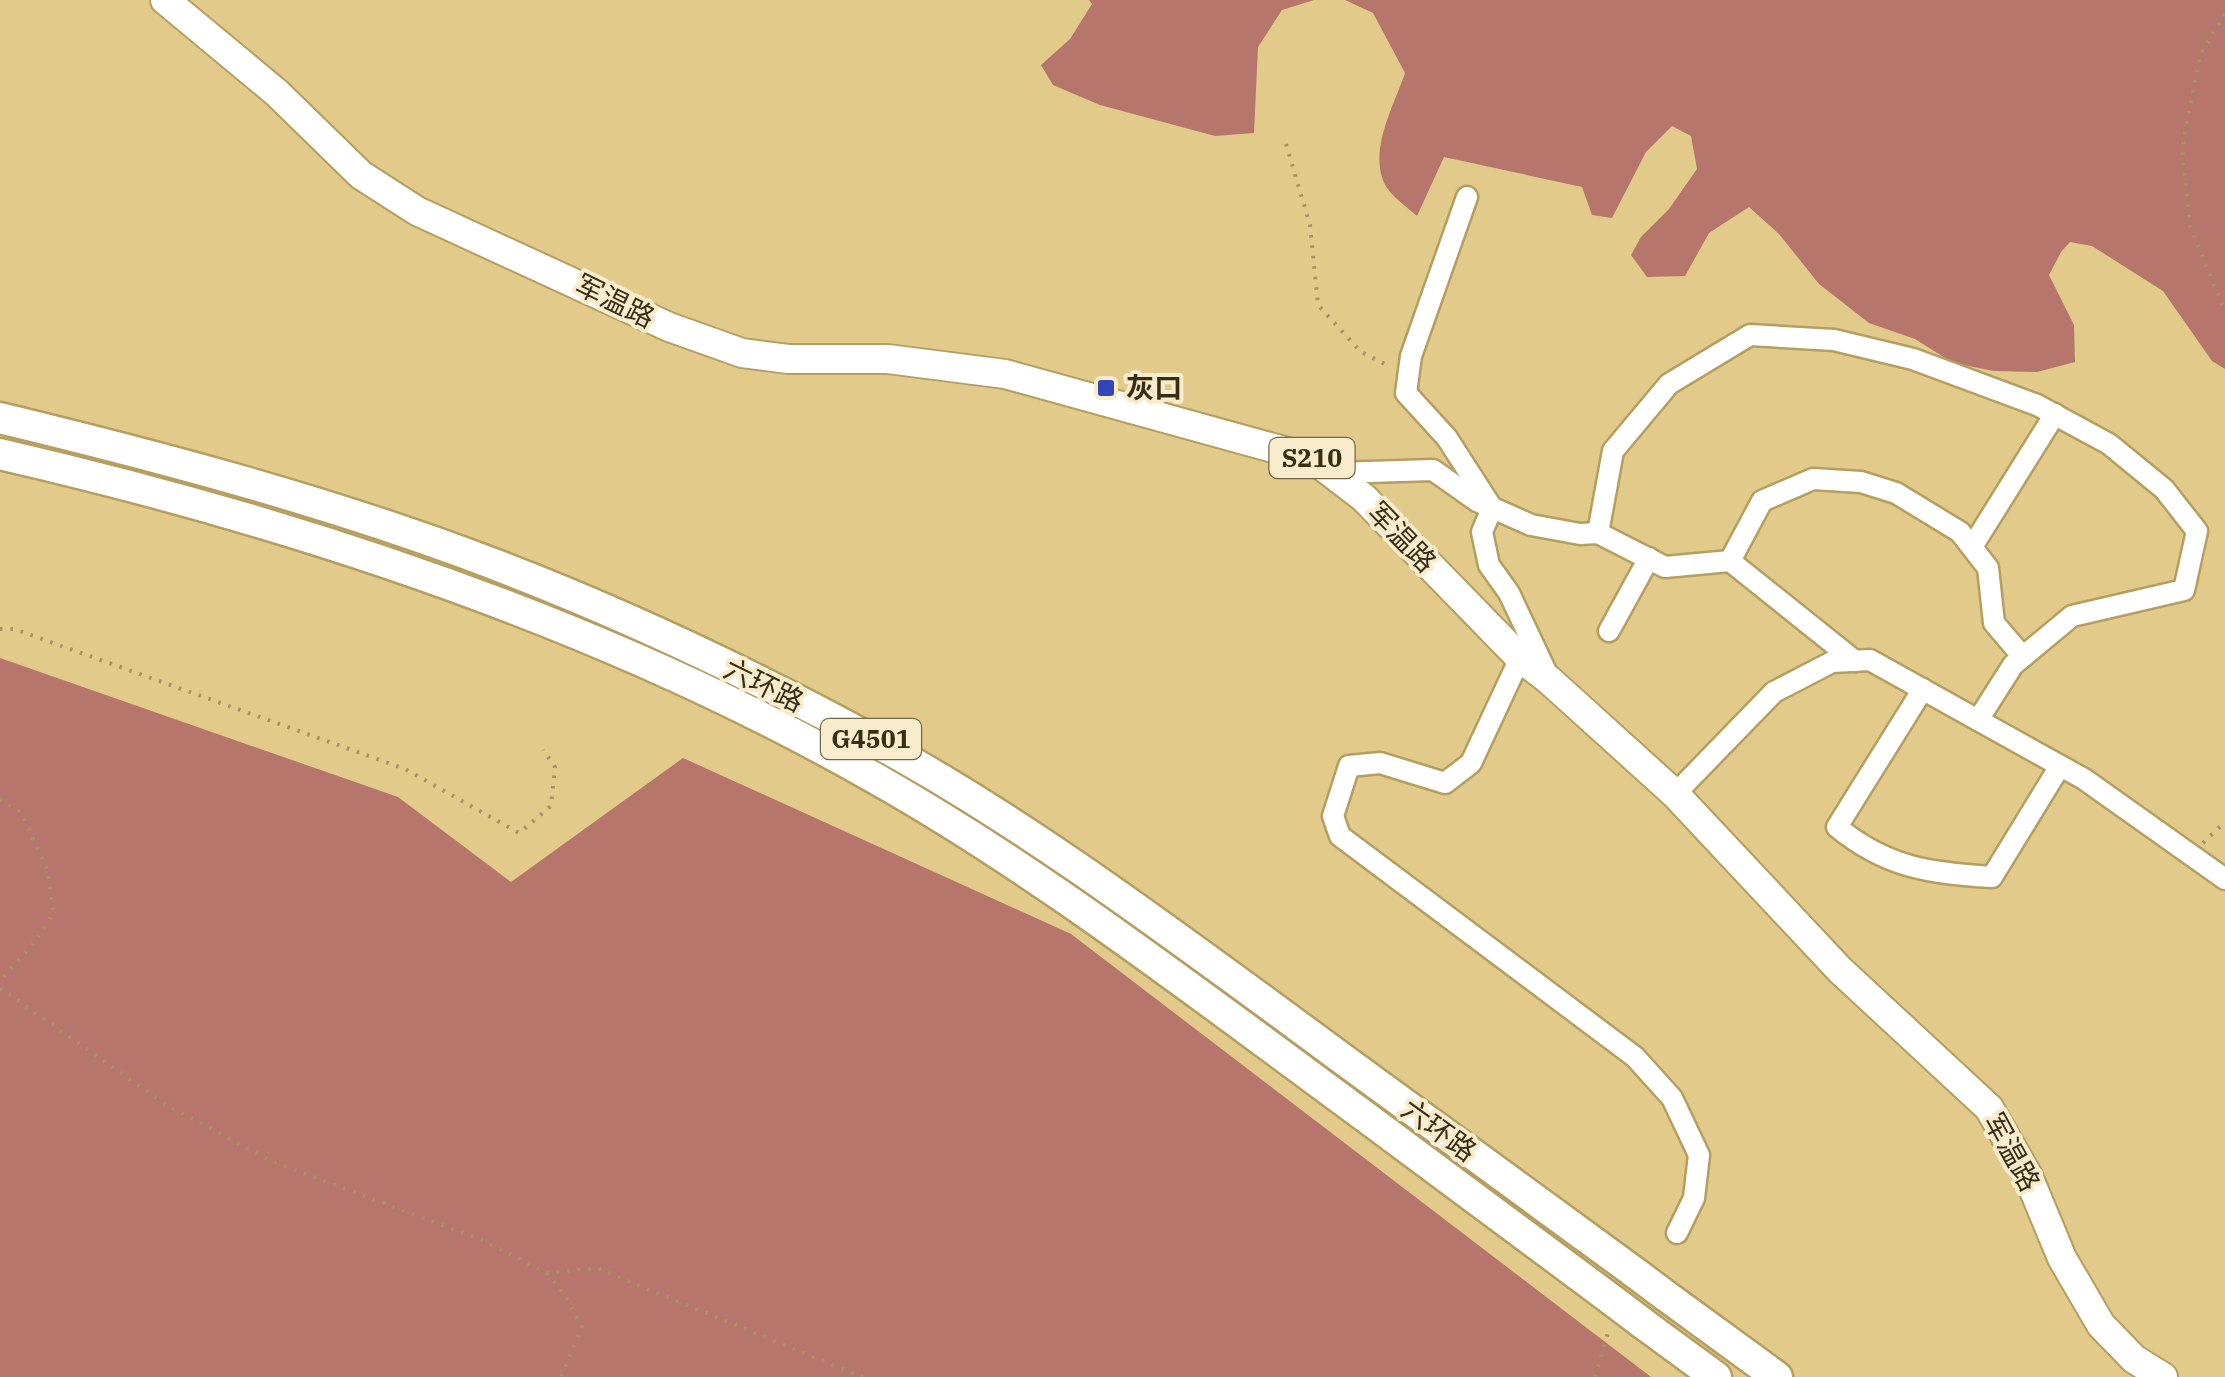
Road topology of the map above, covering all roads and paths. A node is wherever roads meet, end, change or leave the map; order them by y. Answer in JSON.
{"nodes":[{"id":1,"x":165,"y":0,"type":"edge"},
{"id":2,"x":2225,"y":14,"type":"edge"},
{"id":3,"x":1286,"y":144,"type":"dead end"},
{"id":4,"x":1467,"y":197,"type":"dead end"},
{"id":5,"x":2225,"y":312,"type":"edge"},
{"id":6,"x":1409,"y":376,"type":"junction"},
{"id":7,"x":2055,"y":414,"type":"junction"},
{"id":8,"x":0,"y":418,"type":"edge"},
{"id":9,"x":0,"y":454,"type":"edge"},
{"id":10,"x":1336,"y":473,"type":"junction"},
{"id":11,"x":1492,"y":508,"type":"junction"},
{"id":12,"x":1598,"y":533,"type":"junction"},
{"id":13,"x":1972,"y":547,"type":"junction"},
{"id":14,"x":1649,"y":558,"type":"junction"},
{"id":15,"x":1730,"y":560,"type":"junction"},
{"id":16,"x":0,"y":629,"type":"edge"},
{"id":17,"x":1609,"y":631,"type":"dead end"},
{"id":18,"x":2023,"y":657,"type":"junction"},
{"id":19,"x":1520,"y":658,"type":"junction"},
{"id":20,"x":1855,"y":661,"type":"junction"},
{"id":21,"x":1550,"y":680,"type":"junction"},
{"id":22,"x":1923,"y":688,"type":"junction"},
{"id":23,"x":1978,"y":720,"type":"junction"},
{"id":24,"x":542,"y":750,"type":"dead end"},
{"id":25,"x":2060,"y":766,"type":"junction"},
{"id":26,"x":1676,"y":794,"type":"junction"},
{"id":27,"x":0,"y":798,"type":"edge"},
{"id":28,"x":2225,"y":822,"type":"edge"},
{"id":29,"x":2191,"y":855,"type":"junction"},
{"id":30,"x":2225,"y":878,"type":"edge"},
{"id":31,"x":0,"y":980,"type":"edge"},
{"id":32,"x":0,"y":988,"type":"edge"},
{"id":33,"x":1677,"y":1234,"type":"dead end"},
{"id":34,"x":548,"y":1273,"type":"junction"},
{"id":35,"x":561,"y":1377,"type":"edge"},
{"id":36,"x":863,"y":1377,"type":"edge"},
{"id":37,"x":1716,"y":1377,"type":"edge"},
{"id":38,"x":1776,"y":1377,"type":"edge"},
{"id":39,"x":2163,"y":1377,"type":"edge"}],
"edges":[{"from":1,"to":10,"type":"main road","name":"军温路","number":"S210"},
{"from":2,"to":5,"type":"path"},
{"from":3,"to":6,"type":"path"},
{"from":4,"to":6,"type":"street"},
{"from":6,"to":11,"type":"street"},
{"from":7,"to":12,"type":"street"},
{"from":7,"to":13,"type":"street"},
{"from":7,"to":18,"type":"street"},
{"from":8,"to":38,"type":"highway","name":"六环路","number":"G4501","bridge":true},
{"from":9,"to":37,"type":"highway","name":"六环路","number":"G4501","bridge":true},
{"from":10,"to":11,"type":"street"},
{"from":10,"to":19,"type":"main road","name":"军温路","number":"S210"},
{"from":11,"to":12,"type":"street"},
{"from":11,"to":21,"type":"street"},
{"from":12,"to":14,"type":"street"},
{"from":13,"to":15,"type":"street"},
{"from":13,"to":18,"type":"street"},
{"from":14,"to":15,"type":"street"},
{"from":14,"to":17,"type":"street"},
{"from":15,"to":20,"type":"street"},
{"from":16,"to":24,"type":"path"},
{"from":18,"to":23,"type":"street"},
{"from":19,"to":21,"type":"main road","name":"军温路","number":"S210"},
{"from":19,"to":33,"type":"street"},
{"from":20,"to":22,"type":"street"},
{"from":20,"to":26,"type":"street"},
{"from":21,"to":26,"type":"main road","name":"军温路","number":"S210"},
{"from":22,"to":23,"type":"street"},
{"from":22,"to":25,"type":"street"},
{"from":23,"to":25,"type":"street"},
{"from":25,"to":29,"type":"street"},
{"from":26,"to":39,"type":"main road","name":"军温路","number":"S210"},
{"from":27,"to":31,"type":"path"},
{"from":28,"to":29,"type":"path"},
{"from":29,"to":30,"type":"street"},
{"from":32,"to":34,"type":"path"},
{"from":34,"to":35,"type":"path"},
{"from":34,"to":36,"type":"path"}]}
